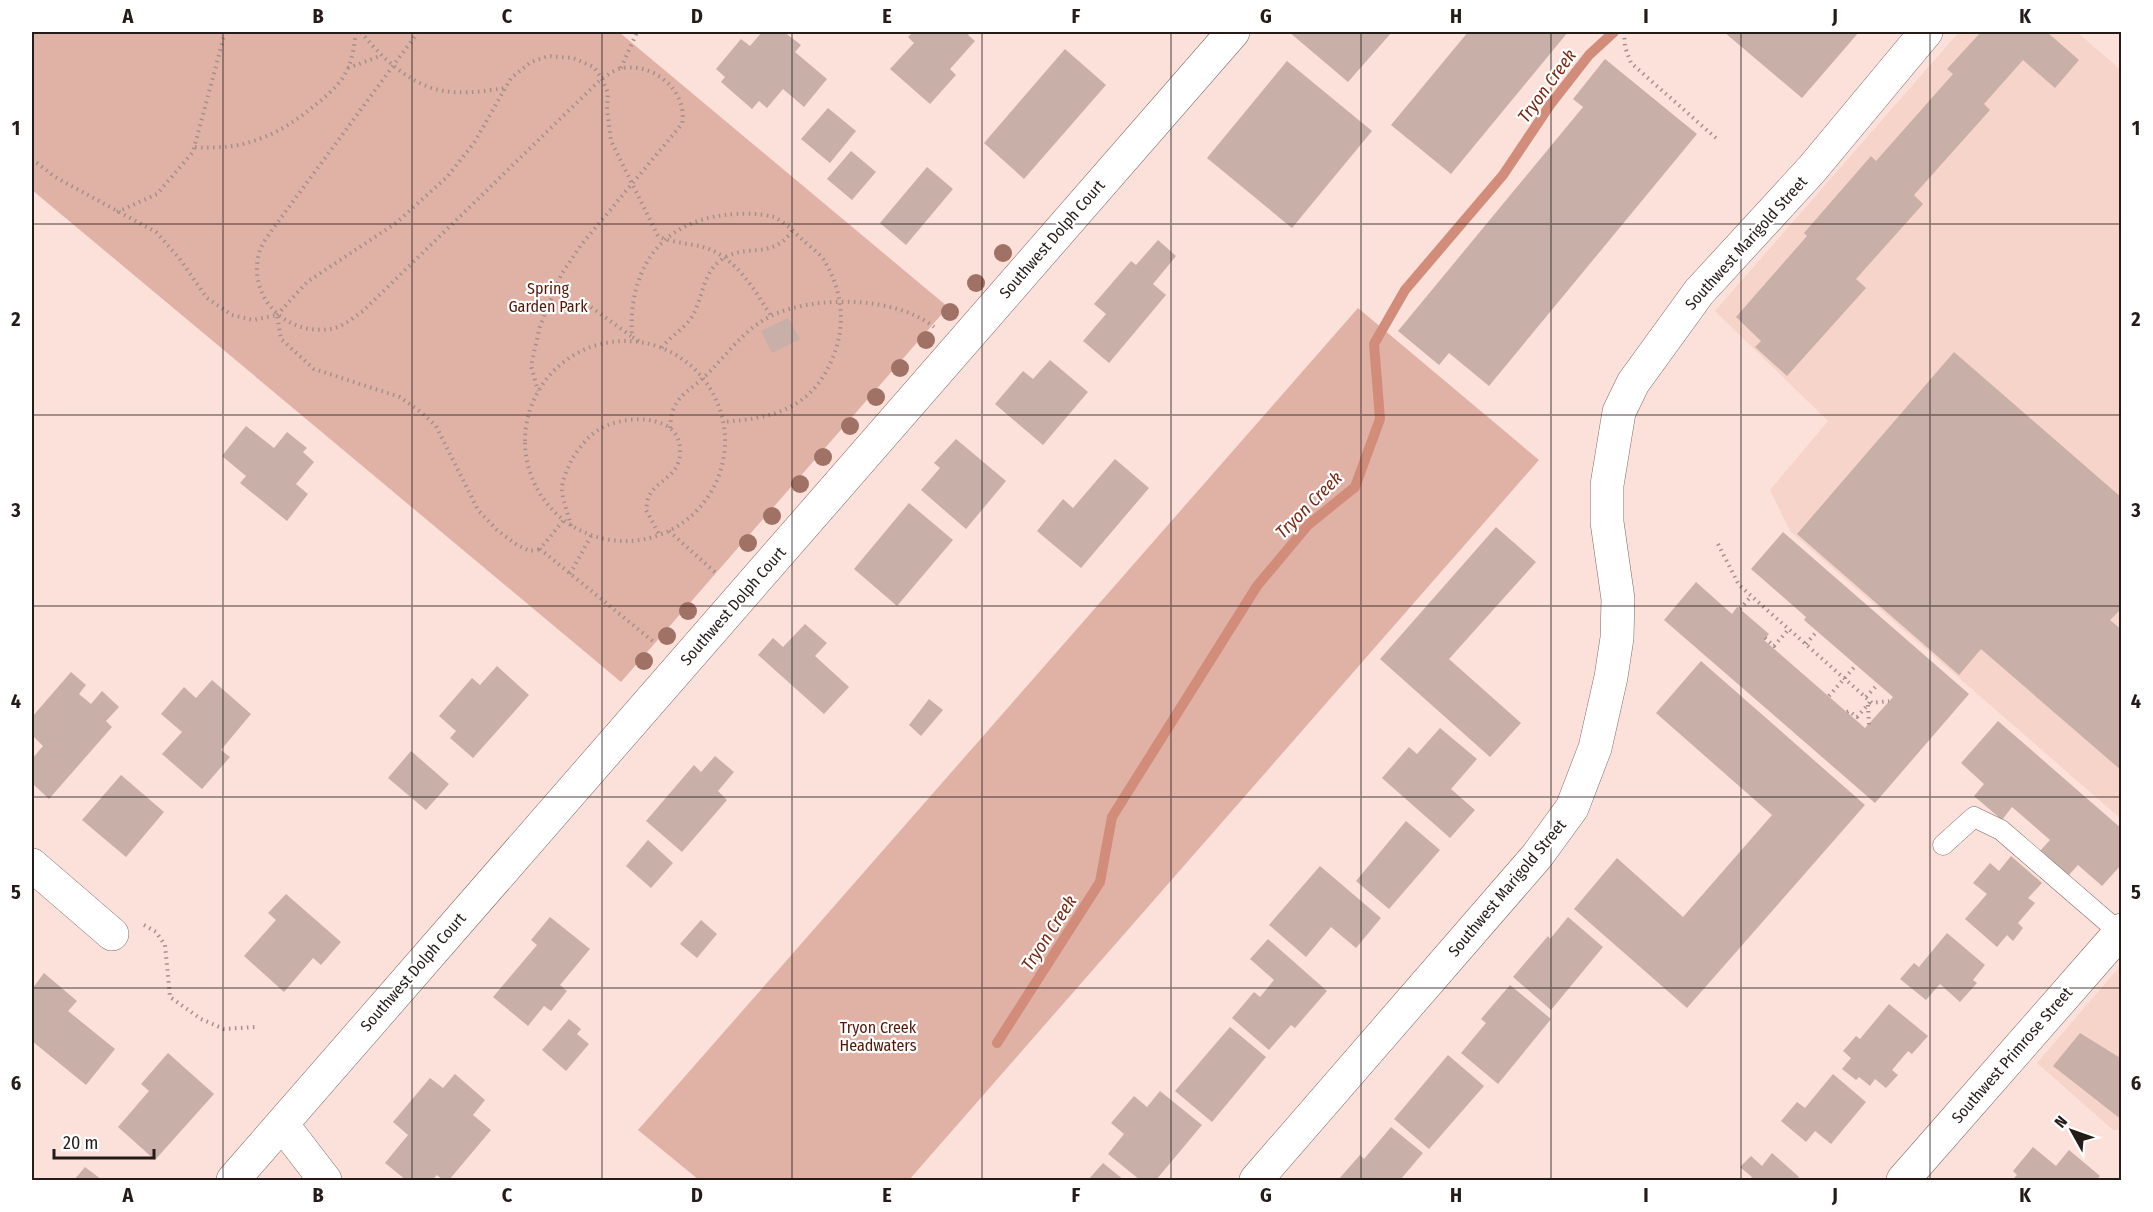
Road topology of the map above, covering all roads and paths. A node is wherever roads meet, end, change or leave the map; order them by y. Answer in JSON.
{"nodes":[{"id":1,"x":225,"y":32,"type":"edge"},
{"id":2,"x":356,"y":32,"type":"edge"},
{"id":3,"x":361,"y":32,"type":"edge"},
{"id":4,"x":418,"y":32,"type":"edge"},
{"id":5,"x":637,"y":32,"type":"edge"},
{"id":6,"x":1233,"y":32,"type":"edge"},
{"id":7,"x":1624,"y":32,"type":"edge"},
{"id":8,"x":1926,"y":32,"type":"edge"},
{"id":9,"x":380,"y":56,"type":"junction"},
{"id":10,"x":394,"y":65,"type":"junction"},
{"id":11,"x":348,"y":68,"type":"junction"},
{"id":12,"x":621,"y":68,"type":"junction"},
{"id":13,"x":602,"y":79,"type":"junction"},
{"id":14,"x":506,"y":88,"type":"junction"},
{"id":15,"x":1717,"y":139,"type":"dead end"},
{"id":16,"x":195,"y":147,"type":"junction"},
{"id":17,"x":32,"y":159,"type":"edge"},
{"id":18,"x":631,"y":185,"type":"junction"},
{"id":19,"x":117,"y":213,"type":"junction"},
{"id":20,"x":792,"y":231,"type":"junction"},
{"id":21,"x":666,"y":240,"type":"junction"},
{"id":22,"x":726,"y":258,"type":"junction"},
{"id":23,"x":841,"y":302,"type":"junction"},
{"id":24,"x":591,"y":307,"type":"dead end"},
{"id":25,"x":277,"y":315,"type":"junction"},
{"id":26,"x":771,"y":316,"type":"junction"},
{"id":27,"x":924,"y":320,"type":"dead end"},
{"id":28,"x":632,"y":337,"type":"junction"},
{"id":29,"x":640,"y":342,"type":"junction"},
{"id":30,"x":662,"y":348,"type":"junction"},
{"id":31,"x":703,"y":378,"type":"junction"},
{"id":32,"x":538,"y":392,"type":"junction"},
{"id":33,"x":723,"y":422,"type":"junction"},
{"id":34,"x":670,"y":428,"type":"junction"},
{"id":35,"x":563,"y":521,"type":"junction"},
{"id":36,"x":571,"y":526,"type":"junction"},
{"id":37,"x":669,"y":531,"type":"junction"},
{"id":38,"x":591,"y":536,"type":"junction"},
{"id":39,"x":660,"y":536,"type":"junction"},
{"id":40,"x":1718,"y":544,"type":"dead end"},
{"id":41,"x":541,"y":549,"type":"junction"},
{"id":42,"x":570,"y":574,"type":"junction"},
{"id":43,"x":742,"y":595,"type":"junction"},
{"id":44,"x":1752,"y":596,"type":"junction"},
{"id":45,"x":1740,"y":609,"type":"dead end"},
{"id":46,"x":1789,"y":629,"type":"junction"},
{"id":47,"x":1817,"y":632,"type":"dead end"},
{"id":48,"x":1765,"y":638,"type":"dead end"},
{"id":49,"x":1806,"y":644,"type":"junction"},
{"id":50,"x":681,"y":665,"type":"junction"},
{"id":51,"x":1856,"y":665,"type":"dead end"},
{"id":52,"x":1845,"y":678,"type":"junction"},
{"id":53,"x":1878,"y":684,"type":"dead end"},
{"id":54,"x":1828,"y":696,"type":"dead end"},
{"id":55,"x":1866,"y":697,"type":"junction"},
{"id":56,"x":1889,"y":701,"type":"dead end"},
{"id":57,"x":1870,"y":703,"type":"junction"},
{"id":58,"x":1847,"y":712,"type":"dead end"},
{"id":59,"x":1869,"y":724,"type":"dead end"},
{"id":60,"x":1943,"y":845,"type":"dead end"},
{"id":61,"x":32,"y":865,"type":"edge"},
{"id":62,"x":2120,"y":931,"type":"edge"},
{"id":63,"x":112,"y":934,"type":"joint"},
{"id":64,"x":255,"y":1027,"type":"dead end"},
{"id":65,"x":282,"y":1124,"type":"junction"},
{"id":66,"x":233,"y":1180,"type":"edge"},
{"id":67,"x":325,"y":1180,"type":"edge"},
{"id":68,"x":1256,"y":1180,"type":"edge"},
{"id":69,"x":1903,"y":1180,"type":"edge"}],
"edges":[{"from":1,"to":16,"type":"path"},
{"from":2,"to":11,"type":"path"},
{"from":3,"to":9,"type":"path"},
{"from":4,"to":10,"type":"path"},
{"from":5,"to":12,"type":"path"},
{"from":6,"to":43,"type":"street","name":"Southwest Dolph Court"},
{"from":7,"to":15,"type":"path"},
{"from":8,"to":68,"type":"street","name":"Southwest Marigold Street"},
{"from":9,"to":10,"type":"path"},
{"from":9,"to":11,"type":"path"},
{"from":10,"to":14,"type":"path"},
{"from":10,"to":25,"type":"path"},
{"from":11,"to":16,"type":"path"},
{"from":12,"to":13,"type":"path"},
{"from":12,"to":18,"type":"path"},
{"from":13,"to":14,"type":"path"},
{"from":13,"to":18,"type":"path"},
{"from":13,"to":25,"type":"path"},
{"from":14,"to":25,"type":"path"},
{"from":16,"to":19,"type":"path"},
{"from":17,"to":19,"type":"path"},
{"from":18,"to":21,"type":"path"},
{"from":18,"to":32,"type":"path"},
{"from":19,"to":25,"type":"path"},
{"from":20,"to":21,"type":"path"},
{"from":20,"to":22,"type":"path"},
{"from":20,"to":23,"type":"path"},
{"from":21,"to":22,"type":"path"},
{"from":21,"to":28,"type":"path"},
{"from":22,"to":26,"type":"path"},
{"from":22,"to":30,"type":"path"},
{"from":23,"to":26,"type":"path"},
{"from":23,"to":27,"type":"path"},
{"from":23,"to":33,"type":"path"},
{"from":24,"to":28,"type":"path"},
{"from":25,"to":41,"type":"path"},
{"from":26,"to":31,"type":"path"},
{"from":28,"to":29,"type":"path"},
{"from":29,"to":30,"type":"path"},
{"from":29,"to":32,"type":"path"},
{"from":30,"to":31,"type":"path"},
{"from":31,"to":33,"type":"path"},
{"from":31,"to":34,"type":"path"},
{"from":32,"to":35,"type":"path"},
{"from":33,"to":37,"type":"path"},
{"from":34,"to":36,"type":"path"},
{"from":34,"to":39,"type":"path"},
{"from":35,"to":36,"type":"path"},
{"from":35,"to":41,"type":"path"},
{"from":36,"to":38,"type":"path"},
{"from":37,"to":39,"type":"path"},
{"from":37,"to":43,"type":"path"},
{"from":38,"to":39,"type":"path"},
{"from":38,"to":42,"type":"path"},
{"from":40,"to":44,"type":"path"},
{"from":41,"to":42,"type":"path"},
{"from":42,"to":50,"type":"path"},
{"from":43,"to":50,"type":"street","name":"Southwest Dolph Court"},
{"from":44,"to":45,"type":"path"},
{"from":44,"to":46,"type":"path"},
{"from":46,"to":48,"type":"path"},
{"from":46,"to":49,"type":"path"},
{"from":47,"to":49,"type":"path"},
{"from":49,"to":52,"type":"path"},
{"from":50,"to":65,"type":"street","name":"Southwest Dolph Court"},
{"from":51,"to":52,"type":"path"},
{"from":52,"to":54,"type":"path"},
{"from":52,"to":55,"type":"path"},
{"from":53,"to":55,"type":"path"},
{"from":55,"to":57,"type":"path"},
{"from":56,"to":57,"type":"path"},
{"from":57,"to":58,"type":"path"},
{"from":57,"to":59,"type":"path"},
{"from":60,"to":62,"type":"lane"},
{"from":61,"to":63,"type":"street"},
{"from":62,"to":69,"type":"street","name":"Southwest Primrose Street"},
{"from":63,"to":64,"type":"path"},
{"from":65,"to":66,"type":"street","name":"Southwest Dolph Court"},
{"from":65,"to":67,"type":"street"}]}
